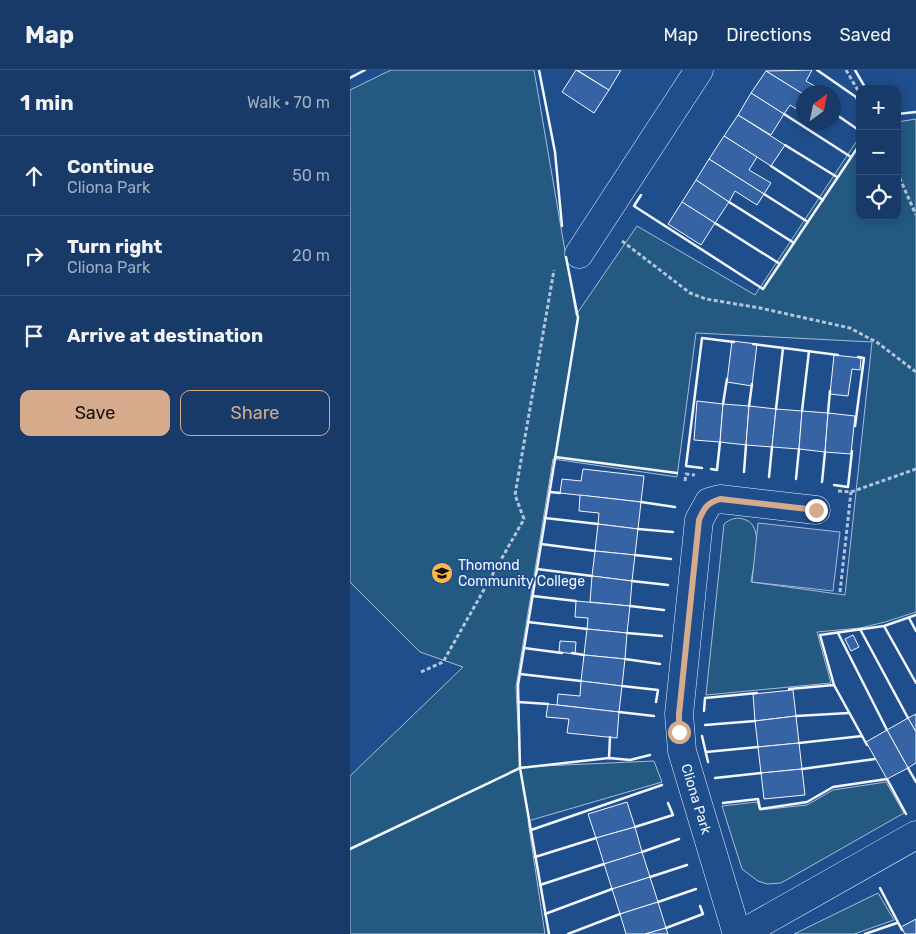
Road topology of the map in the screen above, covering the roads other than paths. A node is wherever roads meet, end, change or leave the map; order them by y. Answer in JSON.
{"nodes":[{"id":1,"x":699,"y":70,"type":"edge"},
{"id":2,"x":579,"y":254,"type":"dead end"},
{"id":3,"x":825,"y":500,"type":"road end"},
{"id":4,"x":916,"y":835,"type":"edge"},
{"id":5,"x":739,"y":934,"type":"edge"}],
"edges":[{"from":1,"to":2,"type":"street"},
{"from":3,"to":5,"type":"street","name":"Cliona Park"},
{"from":4,"to":5,"type":"street","name":"Cliona Park"}]}
